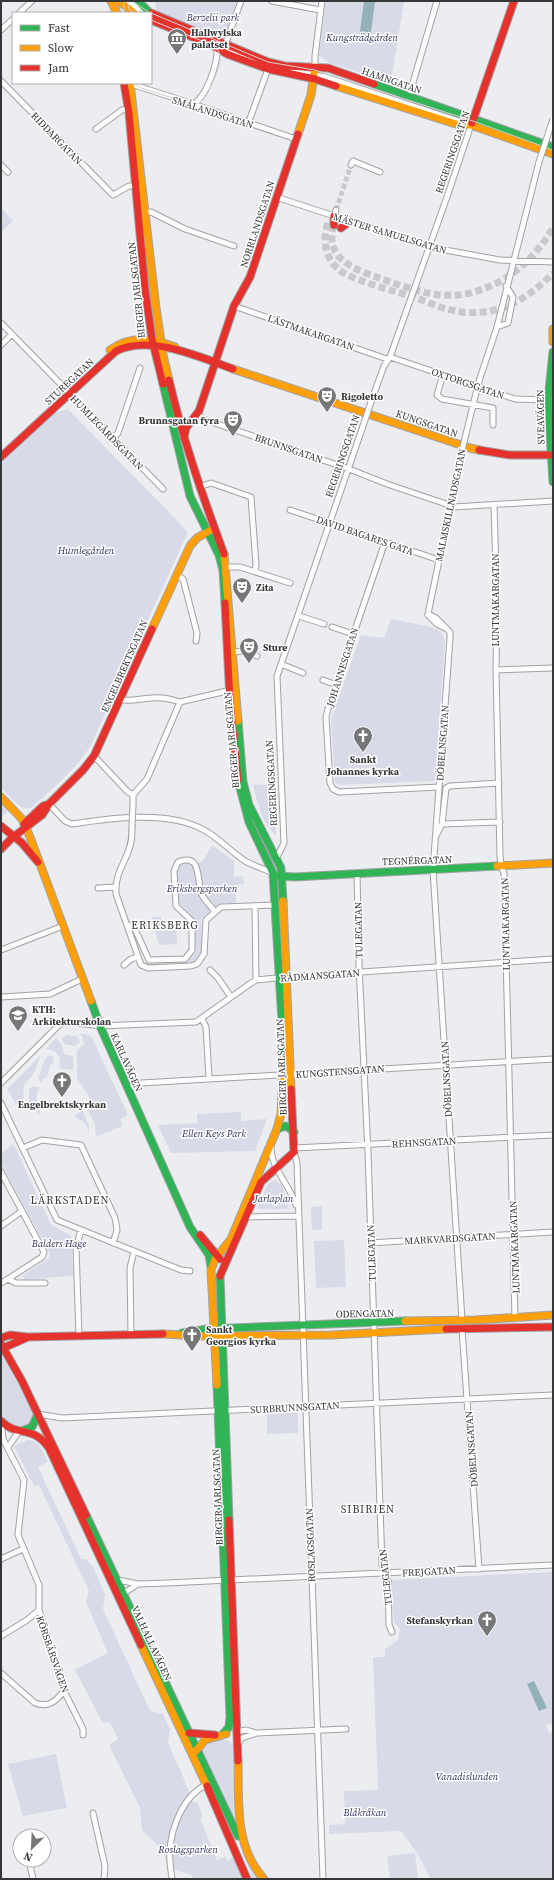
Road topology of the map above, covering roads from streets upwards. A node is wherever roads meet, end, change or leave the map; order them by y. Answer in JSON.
{"nodes":[{"id":1,"x":32,"y":1,"type":"edge"},
{"id":2,"x":138,"y":1,"type":"edge"},
{"id":3,"x":241,"y":1,"type":"edge"},
{"id":4,"x":272,"y":1,"type":"edge"},
{"id":5,"x":322,"y":1,"type":"edge"},
{"id":6,"x":437,"y":1,"type":"edge"},
{"id":7,"x":514,"y":1,"type":"edge"},
{"id":8,"x":123,"y":4,"type":"edge"},
{"id":9,"x":24,"y":8,"type":"junction"},
{"id":10,"x":320,"y":10,"type":"junction"},
{"id":11,"x":20,"y":12,"type":"edge"},
{"id":12,"x":28,"y":12,"type":"edge"},
{"id":13,"x":133,"y":12,"type":"edge"},
{"id":14,"x":138,"y":12,"type":"edge"},
{"id":15,"x":148,"y":12,"type":"edge"},
{"id":16,"x":150,"y":12,"type":"edge"},
{"id":17,"x":152,"y":13,"type":"edge"},
{"id":18,"x":152,"y":19,"type":"edge"},
{"id":19,"x":152,"y":19,"type":"edge"},
{"id":20,"x":12,"y":20,"type":"edge"},
{"id":21,"x":1,"y":30,"type":"edge"},
{"id":22,"x":225,"y":45,"type":"junction"},
{"id":23,"x":217,"y":49,"type":"junction"},
{"id":24,"x":268,"y":69,"type":"junction"},
{"id":25,"x":315,"y":73,"type":"junction"},
{"id":26,"x":1,"y":81,"type":"edge"},
{"id":27,"x":128,"y":84,"type":"edge"},
{"id":28,"x":128,"y":84,"type":"edge"},
{"id":29,"x":128,"y":84,"type":"edge"},
{"id":30,"x":131,"y":84,"type":"edge"},
{"id":31,"x":409,"y":96,"type":"junction"},
{"id":32,"x":193,"y":104,"type":"junction"},
{"id":33,"x":127,"y":109,"type":"junction"},
{"id":34,"x":553,"y":119,"type":"edge"},
{"id":35,"x":472,"y":122,"type":"junction"},
{"id":36,"x":248,"y":124,"type":"junction"},
{"id":37,"x":96,"y":129,"type":"dead end"},
{"id":38,"x":296,"y":139,"type":"junction"},
{"id":39,"x":553,"y":147,"type":"edge"},
{"id":40,"x":553,"y":154,"type":"edge"},
{"id":41,"x":1,"y":165,"type":"edge"},
{"id":42,"x":351,"y":165,"type":"dead end"},
{"id":43,"x":8,"y":172,"type":"dead end"},
{"id":44,"x":380,"y":172,"type":"dead end"},
{"id":45,"x":136,"y":186,"type":"junction"},
{"id":46,"x":276,"y":197,"type":"junction"},
{"id":47,"x":145,"y":212,"type":"junction"},
{"id":48,"x":335,"y":213,"type":"junction"},
{"id":49,"x":350,"y":221,"type":"junction"},
{"id":50,"x":234,"y":246,"type":"dead end"},
{"id":51,"x":429,"y":247,"type":"junction"},
{"id":52,"x":512,"y":261,"type":"junction"},
{"id":53,"x":550,"y":262,"type":"edge"},
{"id":54,"x":506,"y":286,"type":"junction"},
{"id":55,"x":234,"y":306,"type":"junction"},
{"id":56,"x":1,"y":323,"type":"edge"},
{"id":57,"x":497,"y":327,"type":"junction"},
{"id":58,"x":553,"y":329,"type":"edge"},
{"id":59,"x":12,"y":334,"type":"junction"},
{"id":60,"x":553,"y":342,"type":"edge"},
{"id":61,"x":157,"y":343,"type":"junction"},
{"id":62,"x":1,"y":345,"type":"edge"},
{"id":63,"x":553,"y":352,"type":"edge"},
{"id":64,"x":389,"y":358,"type":"junction"},
{"id":65,"x":216,"y":362,"type":"junction"},
{"id":66,"x":140,"y":368,"type":"dead end"},
{"id":67,"x":443,"y":374,"type":"junction"},
{"id":68,"x":69,"y":392,"type":"junction"},
{"id":69,"x":548,"y":400,"type":"junction"},
{"id":70,"x":473,"y":404,"type":"junction"},
{"id":71,"x":197,"y":414,"type":"junction"},
{"id":72,"x":494,"y":425,"type":"dead end"},
{"id":73,"x":112,"y":438,"type":"junction"},
{"id":74,"x":184,"y":438,"type":"junction"},
{"id":75,"x":1,"y":452,"type":"edge"},
{"id":76,"x":552,"y":455,"type":"edge"},
{"id":77,"x":1,"y":457,"type":"edge"},
{"id":78,"x":348,"y":468,"type":"junction"},
{"id":79,"x":553,"y":482,"type":"edge"},
{"id":80,"x":199,"y":487,"type":"junction"},
{"id":81,"x":189,"y":488,"type":"junction"},
{"id":82,"x":163,"y":489,"type":"dead end"},
{"id":83,"x":553,"y":501,"type":"edge"},
{"id":84,"x":494,"y":505,"type":"junction"},
{"id":85,"x":449,"y":507,"type":"junction"},
{"id":86,"x":290,"y":510,"type":"dead end"},
{"id":87,"x":330,"y":523,"type":"junction"},
{"id":88,"x":211,"y":530,"type":"junction"},
{"id":89,"x":385,"y":542,"type":"junction"},
{"id":90,"x":439,"y":560,"type":"junction"},
{"id":91,"x":227,"y":567,"type":"junction"},
{"id":92,"x":255,"y":572,"type":"junction"},
{"id":93,"x":176,"y":575,"type":"junction"},
{"id":94,"x":290,"y":583,"type":"dead end"},
{"id":95,"x":299,"y":616,"type":"junction"},
{"id":96,"x":324,"y":624,"type":"dead end"},
{"id":97,"x":332,"y":627,"type":"dead end"},
{"id":98,"x":446,"y":628,"type":"joint"},
{"id":99,"x":353,"y":634,"type":"junction"},
{"id":100,"x":196,"y":641,"type":"dead end"},
{"id":101,"x":233,"y":652,"type":"junction"},
{"id":102,"x":257,"y":656,"type":"dead end"},
{"id":103,"x":281,"y":664,"type":"junction"},
{"id":104,"x":553,"y":668,"type":"edge"},
{"id":105,"x":496,"y":670,"type":"junction"},
{"id":106,"x":304,"y":673,"type":"dead end"},
{"id":107,"x":323,"y":680,"type":"dead end"},
{"id":108,"x":337,"y":685,"type":"junction"},
{"id":109,"x":233,"y":690,"type":"junction"},
{"id":110,"x":120,"y":699,"type":"junction"},
{"id":111,"x":180,"y":702,"type":"junction"},
{"id":112,"x":94,"y":756,"type":"junction"},
{"id":113,"x":499,"y":783,"type":"junction"},
{"id":114,"x":439,"y":787,"type":"junction"},
{"id":115,"x":133,"y":795,"type":"junction"},
{"id":116,"x":1,"y":797,"type":"edge"},
{"id":117,"x":49,"y":804,"type":"junction"},
{"id":118,"x":500,"y":822,"type":"junction"},
{"id":119,"x":442,"y":824,"type":"junction"},
{"id":120,"x":1,"y":826,"type":"edge"},
{"id":121,"x":25,"y":826,"type":"junction"},
{"id":122,"x":435,"y":837,"type":"junction"},
{"id":123,"x":13,"y":838,"type":"junction"},
{"id":124,"x":1,"y":849,"type":"edge"},
{"id":125,"x":276,"y":859,"type":"junction"},
{"id":126,"x":553,"y":863,"type":"edge"},
{"id":127,"x":39,"y":864,"type":"junction"},
{"id":128,"x":270,"y":864,"type":"junction"},
{"id":129,"x":501,"y":866,"type":"junction"},
{"id":130,"x":263,"y":869,"type":"junction"},
{"id":131,"x":433,"y":870,"type":"junction"},
{"id":132,"x":357,"y":873,"type":"junction"},
{"id":133,"x":273,"y":874,"type":"junction"},
{"id":134,"x":282,"y":877,"type":"junction"},
{"id":135,"x":115,"y":887,"type":"junction"},
{"id":136,"x":98,"y":888,"type":"dead end"},
{"id":137,"x":276,"y":905,"type":"junction"},
{"id":138,"x":255,"y":906,"type":"junction"},
{"id":139,"x":215,"y":912,"type":"junction"},
{"id":140,"x":127,"y":924,"type":"junction"},
{"id":141,"x":63,"y":926,"type":"junction"},
{"id":142,"x":1,"y":950,"type":"edge"},
{"id":143,"x":138,"y":957,"type":"junction"},
{"id":144,"x":553,"y":959,"type":"edge"},
{"id":145,"x":506,"y":962,"type":"junction"},
{"id":146,"x":124,"y":965,"type":"dead end"},
{"id":147,"x":439,"y":967,"type":"junction"},
{"id":148,"x":210,"y":970,"type":"dead end"},
{"id":149,"x":359,"y":972,"type":"junction"},
{"id":150,"x":287,"y":977,"type":"junction"},
{"id":151,"x":278,"y":978,"type":"junction"},
{"id":152,"x":82,"y":979,"type":"junction"},
{"id":153,"x":256,"y":980,"type":"junction"},
{"id":154,"x":1,"y":997,"type":"edge"},
{"id":155,"x":231,"y":997,"type":"junction"},
{"id":156,"x":202,"y":1019,"type":"junction"},
{"id":157,"x":100,"y":1026,"type":"junction"},
{"id":158,"x":553,"y":1058,"type":"edge"},
{"id":159,"x":508,"y":1061,"type":"junction"},
{"id":160,"x":446,"y":1064,"type":"junction"},
{"id":161,"x":364,"y":1070,"type":"junction"},
{"id":162,"x":283,"y":1074,"type":"junction"},
{"id":163,"x":291,"y":1074,"type":"junction"},
{"id":164,"x":209,"y":1078,"type":"junction"},
{"id":165,"x":1,"y":1083,"type":"edge"},
{"id":166,"x":128,"y":1088,"type":"junction"},
{"id":167,"x":1,"y":1104,"type":"edge"},
{"id":168,"x":277,"y":1129,"type":"junction"},
{"id":169,"x":294,"y":1132,"type":"junction"},
{"id":170,"x":553,"y":1135,"type":"edge"},
{"id":171,"x":510,"y":1137,"type":"junction"},
{"id":172,"x":450,"y":1141,"type":"junction"},
{"id":173,"x":271,"y":1144,"type":"junction"},
{"id":174,"x":367,"y":1145,"type":"junction"},
{"id":175,"x":23,"y":1148,"type":"junction"},
{"id":176,"x":294,"y":1150,"type":"junction"},
{"id":177,"x":277,"y":1168,"type":"junction"},
{"id":178,"x":1,"y":1172,"type":"edge"},
{"id":179,"x":22,"y":1211,"type":"junction"},
{"id":180,"x":298,"y":1213,"type":"junction"},
{"id":181,"x":246,"y":1217,"type":"junction"},
{"id":182,"x":188,"y":1220,"type":"junction"},
{"id":183,"x":1,"y":1226,"type":"edge"},
{"id":184,"x":81,"y":1230,"type":"junction"},
{"id":185,"x":553,"y":1232,"type":"edge"},
{"id":186,"x":514,"y":1234,"type":"junction"},
{"id":187,"x":458,"y":1238,"type":"junction"},
{"id":188,"x":114,"y":1243,"type":"junction"},
{"id":189,"x":370,"y":1243,"type":"junction"},
{"id":190,"x":134,"y":1251,"type":"junction"},
{"id":191,"x":229,"y":1254,"type":"junction"},
{"id":192,"x":209,"y":1255,"type":"junction"},
{"id":193,"x":218,"y":1256,"type":"junction"},
{"id":194,"x":211,"y":1270,"type":"junction"},
{"id":195,"x":190,"y":1271,"type":"dead end"},
{"id":196,"x":220,"y":1273,"type":"junction"},
{"id":197,"x":8,"y":1279,"type":"junction"},
{"id":198,"x":1,"y":1283,"type":"edge"},
{"id":199,"x":45,"y":1283,"type":"dead end"},
{"id":200,"x":553,"y":1315,"type":"edge"},
{"id":201,"x":515,"y":1319,"type":"junction"},
{"id":202,"x":462,"y":1320,"type":"junction"},
{"id":203,"x":373,"y":1323,"type":"junction"},
{"id":204,"x":302,"y":1325,"type":"junction"},
{"id":205,"x":553,"y":1327,"type":"edge"},
{"id":206,"x":462,"y":1329,"type":"junction"},
{"id":207,"x":218,"y":1332,"type":"junction"},
{"id":208,"x":373,"y":1333,"type":"junction"},
{"id":209,"x":131,"y":1335,"type":"junction"},
{"id":210,"x":303,"y":1335,"type":"junction"},
{"id":211,"x":79,"y":1336,"type":"junction"},
{"id":212,"x":1,"y":1338,"type":"edge"},
{"id":213,"x":28,"y":1338,"type":"junction"},
{"id":214,"x":2,"y":1347,"type":"edge"},
{"id":215,"x":553,"y":1395,"type":"edge"},
{"id":216,"x":468,"y":1399,"type":"junction"},
{"id":217,"x":376,"y":1403,"type":"junction"},
{"id":218,"x":305,"y":1406,"type":"junction"},
{"id":219,"x":222,"y":1410,"type":"junction"},
{"id":220,"x":38,"y":1414,"type":"junction"},
{"id":221,"x":1,"y":1421,"type":"edge"},
{"id":222,"x":22,"y":1430,"type":"junction"},
{"id":223,"x":8,"y":1447,"type":"junction"},
{"id":224,"x":23,"y":1549,"type":"junction"},
{"id":225,"x":1,"y":1559,"type":"edge"},
{"id":226,"x":553,"y":1565,"type":"edge"},
{"id":227,"x":479,"y":1569,"type":"junction"},
{"id":228,"x":385,"y":1573,"type":"junction"},
{"id":229,"x":311,"y":1576,"type":"junction"},
{"id":230,"x":118,"y":1580,"type":"junction"},
{"id":231,"x":228,"y":1580,"type":"junction"},
{"id":232,"x":138,"y":1584,"type":"junction"},
{"id":233,"x":124,"y":1593,"type":"junction"},
{"id":234,"x":39,"y":1610,"type":"junction"},
{"id":235,"x":392,"y":1632,"type":"dead end"},
{"id":236,"x":1,"y":1636,"type":"edge"},
{"id":237,"x":1,"y":1673,"type":"edge"},
{"id":238,"x":64,"y":1691,"type":"junction"},
{"id":239,"x":346,"y":1729,"type":"dead end"},
{"id":240,"x":317,"y":1730,"type":"junction"},
{"id":241,"x":236,"y":1732,"type":"junction"},
{"id":242,"x":189,"y":1733,"type":"junction"},
{"id":243,"x":257,"y":1733,"type":"junction"},
{"id":244,"x":82,"y":1735,"type":"dead end"},
{"id":245,"x":220,"y":1735,"type":"junction"},
{"id":246,"x":237,"y":1746,"type":"junction"},
{"id":247,"x":197,"y":1748,"type":"junction"},
{"id":248,"x":194,"y":1757,"type":"junction"},
{"id":249,"x":206,"y":1784,"type":"junction"},
{"id":250,"x":93,"y":1813,"type":"dead end"},
{"id":251,"x":241,"y":1842,"type":"junction"},
{"id":252,"x":31,"y":1868,"type":"edge"},
{"id":253,"x":34,"y":1879,"type":"edge"},
{"id":254,"x":104,"y":1879,"type":"edge"},
{"id":255,"x":172,"y":1879,"type":"edge"},
{"id":256,"x":247,"y":1879,"type":"edge"},
{"id":257,"x":264,"y":1879,"type":"edge"},
{"id":258,"x":323,"y":1879,"type":"edge"}],
"edges":[{"from":1,"to":9,"type":"street"},
{"from":2,"to":16,"type":"street","name":"HAMNGATAN"},
{"from":3,"to":22,"type":"street"},
{"from":4,"to":10,"type":"street"},
{"from":5,"to":10,"type":"street"},
{"from":6,"to":31,"type":"street"},
{"from":7,"to":35,"type":"street","name":"REGERINGSGATAN"},
{"from":8,"to":13,"type":"street"},
{"from":8,"to":14,"type":"street"},
{"from":8,"to":15,"type":"street","name":"HAMNGATAN"},
{"from":9,"to":11,"type":"street"},
{"from":9,"to":12,"type":"street"},
{"from":10,"to":25,"type":"street"},
{"from":17,"to":22,"type":"street","name":"HAMNGATAN"},
{"from":18,"to":25,"type":"street","name":"HAMNGATAN"},
{"from":19,"to":23,"type":"street","name":"HAMNGATAN"},
{"from":20,"to":21,"type":"street"},
{"from":22,"to":25,"type":"street","name":"HAMNGATAN"},
{"from":23,"to":24,"type":"street","name":"HAMNGATAN"},
{"from":23,"to":32,"type":"street"},
{"from":24,"to":25,"type":"street","name":"HAMNGATAN"},
{"from":24,"to":36,"type":"street"},
{"from":25,"to":31,"type":"street","name":"HAMNGATAN"},
{"from":25,"to":35,"type":"street","name":"HAMNGATAN"},
{"from":25,"to":38,"type":"street","name":"NORRLANDSGATAN"},
{"from":26,"to":45,"type":"street","name":"RIDDARGATAN"},
{"from":27,"to":33,"type":"street","name":"BIRGER JARLSGATAN"},
{"from":28,"to":47,"type":"street","name":"BIRGER JARLSGATAN"},
{"from":29,"to":61,"type":"street","name":"BIRGER JARLSGATAN"},
{"from":30,"to":32,"type":"street","name":"SMÅLANDSGATAN"},
{"from":31,"to":35,"type":"street","name":"HAMNGATAN"},
{"from":32,"to":36,"type":"street","name":"SMÅLANDSGATAN"},
{"from":33,"to":37,"type":"street"},
{"from":33,"to":45,"type":"street","name":"BIRGER JARLSGATAN"},
{"from":34,"to":52,"type":"street","name":"MALMSKILLNADSGATAN","bridge":true},
{"from":35,"to":39,"type":"street","name":"HAMNGATAN"},
{"from":35,"to":40,"type":"street","name":"HAMNGATAN"},
{"from":35,"to":51,"type":"street","name":"REGERINGSGATAN"},
{"from":36,"to":38,"type":"street","name":"SMÅLANDSGATAN"},
{"from":38,"to":46,"type":"street","name":"NORRLANDSGATAN"},
{"from":41,"to":43,"type":"street"},
{"from":42,"to":44,"type":"street"},
{"from":45,"to":61,"type":"street","name":"BIRGER JARLSGATAN"},
{"from":46,"to":48,"type":"street","name":"MÄSTER SAMUELSGATAN"},
{"from":46,"to":55,"type":"street","name":"NORRLANDSGATAN"},
{"from":47,"to":50,"type":"street"},
{"from":47,"to":61,"type":"street","name":"BIRGER JARLSGATAN"},
{"from":48,"to":49,"type":"street","name":"MÄSTER SAMUELSGATAN"},
{"from":48,"to":49,"type":"street"},
{"from":49,"to":51,"type":"street","name":"MÄSTER SAMUELSGATAN"},
{"from":51,"to":52,"type":"street","name":"MÄSTER SAMUELSGATAN"},
{"from":51,"to":64,"type":"street","name":"REGERINGSGATAN"},
{"from":52,"to":53,"type":"street","name":"MÄSTER SAMUELSGATAN"},
{"from":52,"to":54,"type":"street","name":"MALMSKILLNADSGATAN"},
{"from":54,"to":57,"type":"street","name":"MALMSKILLNADSGATAN"},
{"from":54,"to":57,"type":"street"},
{"from":55,"to":64,"type":"street","name":"LÄSTMAKARGATAN"},
{"from":55,"to":65,"type":"street","name":"NORRLANDSGATAN"},
{"from":56,"to":59,"type":"street","name":"HUMLEGÅRDSGATAN"},
{"from":57,"to":70,"type":"street","name":"MALMSKILLNADSGATAN","bridge":true},
{"from":58,"to":60,"type":"street"},
{"from":59,"to":62,"type":"street"},
{"from":59,"to":68,"type":"street","name":"HUMLEGÅRDSGATAN"},
{"from":61,"to":65,"type":"street","name":"KUNGSGATAN"},
{"from":61,"to":68,"type":"street","name":"STUREGATAN"},
{"from":61,"to":74,"type":"street","name":"BIRGER JARLSGATAN"},
{"from":61,"to":81,"type":"street","name":"BIRGER JARLSGATAN"},
{"from":63,"to":69,"type":"street","name":"SVEAVÄGEN"},
{"from":64,"to":67,"type":"street","name":"OXTORGSGATAN"},
{"from":64,"to":78,"type":"street","name":"REGERINGSGATAN","bridge":true},
{"from":65,"to":71,"type":"street","name":"NORRLANDSGATAN"},
{"from":65,"to":76,"type":"street","name":"KUNGSGATAN"},
{"from":66,"to":73,"type":"street"},
{"from":67,"to":69,"type":"street","name":"OXTORGSGATAN"},
{"from":67,"to":70,"type":"street"},
{"from":68,"to":73,"type":"street","name":"HUMLEGÅRDSGATAN"},
{"from":68,"to":75,"type":"street","name":"STUREGATAN"},
{"from":68,"to":77,"type":"street","name":"STUREGATAN"},
{"from":69,"to":76,"type":"street","name":"SVEAVÄGEN"},
{"from":70,"to":72,"type":"street"},
{"from":70,"to":85,"type":"street","name":"MALMSKILLNADSGATAN","bridge":true},
{"from":71,"to":74,"type":"street","name":"NORRLANDSGATAN"},
{"from":71,"to":78,"type":"street","name":"BRUNNSGATAN"},
{"from":73,"to":82,"type":"street","name":"HUMLEGÅRDSGATAN"},
{"from":74,"to":80,"type":"street","name":"BIRGER JARLSGATAN"},
{"from":76,"to":79,"type":"street","name":"SVEAVÄGEN"},
{"from":78,"to":85,"type":"street","name":"BRUNNSGATAN"},
{"from":78,"to":87,"type":"street","name":"REGERINGSGATAN"},
{"from":80,"to":81,"type":"street"},
{"from":80,"to":88,"type":"street","name":"BIRGER JARLSGATAN"},
{"from":80,"to":92,"type":"street"},
{"from":81,"to":88,"type":"street","name":"BIRGER JARLSGATAN"},
{"from":83,"to":84,"type":"street"},
{"from":84,"to":85,"type":"street"},
{"from":84,"to":105,"type":"street","name":"LUNTMAKARGATAN"},
{"from":85,"to":90,"type":"street","name":"MALMSKILLNADSGATAN"},
{"from":86,"to":87,"type":"street","name":"DAVID BAGARES GATA"},
{"from":87,"to":89,"type":"street","name":"DAVID BAGARES GATA"},
{"from":87,"to":95,"type":"street","name":"REGERINGSGATAN"},
{"from":88,"to":91,"type":"street","name":"BIRGER JARLSGATAN"},
{"from":88,"to":93,"type":"street","name":"ENGELBREKTSGATAN"},
{"from":88,"to":109,"type":"street","name":"BIRGER JARLSGATAN"},
{"from":89,"to":90,"type":"street","name":"DAVID BAGARES GATA"},
{"from":89,"to":99,"type":"street","name":"JOHANNESGATAN"},
{"from":90,"to":98,"type":"street","name":"MALMSKILLNADSGATAN"},
{"from":91,"to":92,"type":"street"},
{"from":91,"to":101,"type":"street","name":"BIRGER JARLSGATAN"},
{"from":92,"to":94,"type":"street"},
{"from":93,"to":100,"type":"street"},
{"from":93,"to":110,"type":"street","name":"ENGELBREKTSGATAN"},
{"from":95,"to":96,"type":"street"},
{"from":95,"to":103,"type":"street","name":"REGERINGSGATAN"},
{"from":97,"to":99,"type":"street"},
{"from":98,"to":114,"type":"street","name":"DÖBELNSGATAN"},
{"from":99,"to":108,"type":"street","name":"JOHANNESGATAN"},
{"from":101,"to":102,"type":"street"},
{"from":101,"to":109,"type":"street","name":"BIRGER JARLSGATAN"},
{"from":103,"to":106,"type":"street"},
{"from":103,"to":125,"type":"street","name":"REGERINGSGATAN"},
{"from":104,"to":105,"type":"street"},
{"from":105,"to":113,"type":"street","name":"LUNTMAKARGATAN"},
{"from":107,"to":108,"type":"street"},
{"from":108,"to":114,"type":"street","name":"JOHANNESGATAN"},
{"from":109,"to":111,"type":"street"},
{"from":109,"to":125,"type":"street","name":"BIRGER JARLSGATAN"},
{"from":109,"to":128,"type":"street","name":"BIRGER JARLSGATAN"},
{"from":110,"to":111,"type":"street"},
{"from":110,"to":112,"type":"street","name":"ENGELBREKTSGATAN"},
{"from":111,"to":115,"type":"street"},
{"from":112,"to":115,"type":"street"},
{"from":112,"to":117,"type":"street","name":"ENGELBREKTSGATAN"},
{"from":113,"to":118,"type":"street","name":"LUNTMAKARGATAN"},
{"from":113,"to":119,"type":"street","name":"DÖBELNSGATAN"},
{"from":114,"to":122,"type":"street","name":"DÖBELNSGATAN"},
{"from":115,"to":135,"type":"street","bridge":true},
{"from":116,"to":121,"type":"street","name":"KARLAVÄGEN"},
{"from":117,"to":121,"type":"street","name":"ENGELBREKTSGATAN"},
{"from":117,"to":130,"type":"street"},
{"from":118,"to":119,"type":"street"},
{"from":118,"to":129,"type":"street","name":"LUNTMAKARGATAN"},
{"from":119,"to":122,"type":"street","name":"DÖBELNSGATAN"},
{"from":120,"to":123,"type":"street","name":"KARLAVÄGEN"},
{"from":121,"to":123,"type":"street","name":"ENGELBREKTSGATAN"},
{"from":121,"to":127,"type":"street","name":"KARLAVÄGEN"},
{"from":122,"to":131,"type":"street","name":"DÖBELNSGATAN"},
{"from":123,"to":124,"type":"street","name":"ENGELBREKTSGATAN"},
{"from":123,"to":127,"type":"street","name":"KARLAVÄGEN"},
{"from":125,"to":128,"type":"street"},
{"from":125,"to":134,"type":"street","name":"BIRGER JARLSGATAN"},
{"from":126,"to":129,"type":"street","name":"TEGNÉRGATAN"},
{"from":127,"to":141,"type":"street","name":"KARLAVÄGEN"},
{"from":128,"to":130,"type":"street"},
{"from":128,"to":133,"type":"street","name":"BIRGER JARLSGATAN"},
{"from":129,"to":131,"type":"street","name":"TEGNÉRGATAN"},
{"from":129,"to":145,"type":"street","name":"LUNTMAKARGATAN"},
{"from":130,"to":133,"type":"street"},
{"from":131,"to":132,"type":"street","name":"TEGNÉRGATAN"},
{"from":131,"to":147,"type":"street","name":"DÖBELNSGATAN"},
{"from":132,"to":134,"type":"street","name":"TEGNÉRGATAN"},
{"from":132,"to":149,"type":"street","name":"TULEGATAN"},
{"from":133,"to":134,"type":"street"},
{"from":133,"to":137,"type":"street","name":"BIRGER JARLSGATAN"},
{"from":134,"to":150,"type":"street","name":"BIRGER JARLSGATAN"},
{"from":135,"to":136,"type":"street"},
{"from":135,"to":140,"type":"street"},
{"from":137,"to":138,"type":"street"},
{"from":137,"to":151,"type":"street","name":"BIRGER JARLSGATAN"},
{"from":138,"to":139,"type":"street"},
{"from":138,"to":153,"type":"street"},
{"from":139,"to":140,"type":"street"},
{"from":139,"to":143,"type":"street"},
{"from":140,"to":143,"type":"street"},
{"from":141,"to":142,"type":"street"},
{"from":141,"to":152,"type":"street","name":"KARLAVÄGEN"},
{"from":143,"to":146,"type":"street"},
{"from":144,"to":145,"type":"street","name":"RÅDMANSGATAN"},
{"from":145,"to":147,"type":"street","name":"RÅDMANSGATAN"},
{"from":145,"to":159,"type":"street","name":"LUNTMAKARGATAN"},
{"from":147,"to":149,"type":"street","name":"RÅDMANSGATAN"},
{"from":147,"to":160,"type":"street","name":"DÖBELNSGATAN"},
{"from":148,"to":155,"type":"street"},
{"from":149,"to":150,"type":"street","name":"RÅDMANSGATAN"},
{"from":149,"to":161,"type":"street","name":"TULEGATAN"},
{"from":150,"to":151,"type":"street","name":"RÅDMANSGATAN"},
{"from":150,"to":163,"type":"street","name":"BIRGER JARLSGATAN"},
{"from":151,"to":153,"type":"street","name":"RÅDMANSGATAN"},
{"from":151,"to":162,"type":"street","name":"BIRGER JARLSGATAN"},
{"from":152,"to":154,"type":"street"},
{"from":152,"to":157,"type":"street","name":"KARLAVÄGEN"},
{"from":153,"to":155,"type":"street","name":"RÅDMANSGATAN"},
{"from":155,"to":156,"type":"street","name":"RÅDMANSGATAN"},
{"from":156,"to":157,"type":"street","name":"RÅDMANSGATAN"},
{"from":156,"to":164,"type":"street"},
{"from":157,"to":165,"type":"street","name":"RÅDMANSGATAN"},
{"from":157,"to":166,"type":"street","name":"KARLAVÄGEN"},
{"from":158,"to":159,"type":"street","name":"KUNGSTENSGATAN"},
{"from":159,"to":160,"type":"street","name":"KUNGSTENSGATAN"},
{"from":159,"to":171,"type":"street","name":"LUNTMAKARGATAN"},
{"from":160,"to":161,"type":"street","name":"KUNGSTENSGATAN"},
{"from":160,"to":172,"type":"street","name":"DÖBELNSGATAN"},
{"from":161,"to":163,"type":"street","name":"KUNGSTENSGATAN"},
{"from":161,"to":174,"type":"street","name":"TULEGATAN"},
{"from":162,"to":163,"type":"street","name":"KUNGSTENSGATAN"},
{"from":162,"to":164,"type":"street","name":"KUNGSTENSGATAN"},
{"from":162,"to":168,"type":"street","name":"BIRGER JARLSGATAN"},
{"from":163,"to":169,"type":"street","name":"BIRGER JARLSGATAN"},
{"from":164,"to":166,"type":"street","name":"KUNGSTENSGATAN"},
{"from":166,"to":182,"type":"street","name":"KARLAVÄGEN"},
{"from":167,"to":175,"type":"street"},
{"from":168,"to":169,"type":"street","name":"BIRGER JARLSGATAN"},
{"from":168,"to":173,"type":"street","name":"BIRGER JARLSGATAN"},
{"from":169,"to":176,"type":"street","name":"BIRGER JARLSGATAN"},
{"from":170,"to":171,"type":"street","name":"REHNSGATAN"},
{"from":171,"to":172,"type":"street","name":"REHNSGATAN"},
{"from":171,"to":186,"type":"street","name":"LUNTMAKARGATAN"},
{"from":172,"to":174,"type":"street","name":"REHNSGATAN"},
{"from":172,"to":187,"type":"street","name":"DÖBELNSGATAN"},
{"from":173,"to":177,"type":"street","name":"ROSLAGSGATAN"},
{"from":173,"to":193,"type":"street","name":"BIRGER JARLSGATAN"},
{"from":174,"to":176,"type":"street","name":"REHNSGATAN"},
{"from":174,"to":189,"type":"street","name":"TULEGATAN"},
{"from":175,"to":184,"type":"street"},
{"from":175,"to":188,"type":"street"},
{"from":176,"to":177,"type":"street","name":"BIRGER JARLSGATAN"},
{"from":176,"to":180,"type":"street","name":"ROSLAGSGATAN"},
{"from":177,"to":180,"type":"street","name":"ROSLAGSGATAN"},
{"from":177,"to":181,"type":"street","name":"BIRGER JARLSGATAN"},
{"from":178,"to":179,"type":"street"},
{"from":179,"to":183,"type":"street"},
{"from":179,"to":197,"type":"street"},
{"from":180,"to":181,"type":"street"},
{"from":180,"to":204,"type":"street","name":"ROSLAGSGATAN"},
{"from":181,"to":191,"type":"street","name":"BIRGER JARLSGATAN"},
{"from":182,"to":192,"type":"street","name":"KARLAVÄGEN"},
{"from":182,"to":193,"type":"street","name":"KARLAVÄGEN"},
{"from":184,"to":188,"type":"street"},
{"from":184,"to":211,"type":"street"},
{"from":185,"to":186,"type":"street","name":"MARKVARDSGATAN"},
{"from":186,"to":187,"type":"street","name":"MARKVARDSGATAN"},
{"from":186,"to":201,"type":"street","name":"LUNTMAKARGATAN"},
{"from":187,"to":189,"type":"street","name":"MARKVARDSGATAN"},
{"from":187,"to":202,"type":"street","name":"DÖBELNSGATAN"},
{"from":188,"to":190,"type":"street"},
{"from":189,"to":203,"type":"street","name":"TULEGATAN"},
{"from":190,"to":195,"type":"street"},
{"from":190,"to":209,"type":"street"},
{"from":191,"to":193,"type":"street"},
{"from":191,"to":196,"type":"street","name":"BIRGER JARLSGATAN"},
{"from":192,"to":193,"type":"street"},
{"from":192,"to":194,"type":"street","name":"KARLAVÄGEN"},
{"from":193,"to":194,"type":"street","name":"BIRGER JARLSGATAN"},
{"from":193,"to":196,"type":"street"},
{"from":194,"to":207,"type":"street","name":"BIRGER JARLSGATAN"},
{"from":196,"to":207,"type":"street","name":"BIRGER JARLSGATAN"},
{"from":197,"to":198,"type":"street"},
{"from":197,"to":199,"type":"street"},
{"from":200,"to":201,"type":"street","name":"ODENGATAN"},
{"from":201,"to":202,"type":"street","name":"ODENGATAN"},
{"from":202,"to":203,"type":"street","name":"ODENGATAN"},
{"from":203,"to":204,"type":"street","name":"ODENGATAN"},
{"from":203,"to":208,"type":"street","name":"TULEGATAN"},
{"from":204,"to":207,"type":"street","name":"ODENGATAN"},
{"from":204,"to":210,"type":"street","name":"ROSLAGSGATAN"},
{"from":205,"to":206,"type":"street","name":"ODENGATAN"},
{"from":206,"to":208,"type":"street","name":"ODENGATAN"},
{"from":206,"to":216,"type":"street","name":"DÖBELNSGATAN"},
{"from":207,"to":209,"type":"street","name":"ODENGATAN"},
{"from":207,"to":210,"type":"street","name":"ODENGATAN"},
{"from":207,"to":219,"type":"street","name":"BIRGER JARLSGATAN"},
{"from":208,"to":210,"type":"street","name":"ODENGATAN"},
{"from":208,"to":217,"type":"street","name":"TULEGATAN"},
{"from":209,"to":211,"type":"street","name":"ODENGATAN"},
{"from":210,"to":218,"type":"street","name":"ROSLAGSGATAN"},
{"from":211,"to":213,"type":"street","name":"ODENGATAN"},
{"from":212,"to":213,"type":"street","name":"ODENGATAN"},
{"from":213,"to":214,"type":"street","name":"ODENGATAN"},
{"from":214,"to":220,"type":"street","name":"VALHALLAVÄGEN"},
{"from":215,"to":216,"type":"street","name":"SURBRUNNSGATAN"},
{"from":216,"to":217,"type":"street","name":"SURBRUNNSGATAN"},
{"from":216,"to":227,"type":"street","name":"DÖBELNSGATAN"},
{"from":217,"to":218,"type":"street","name":"SURBRUNNSGATAN"},
{"from":217,"to":228,"type":"street","name":"TULEGATAN"},
{"from":218,"to":219,"type":"street","name":"SURBRUNNSGATAN"},
{"from":218,"to":229,"type":"street","name":"ROSLAGSGATAN"},
{"from":219,"to":220,"type":"street","name":"SURBRUNNSGATAN"},
{"from":219,"to":231,"type":"street","name":"BIRGER JARLSGATAN"},
{"from":220,"to":222,"type":"street"},
{"from":220,"to":230,"type":"street","name":"VALHALLAVÄGEN"},
{"from":221,"to":222,"type":"street","name":"VALHALLAVÄGEN"},
{"from":221,"to":223,"type":"street","name":"KÖRSBÄRSVÄGEN"},
{"from":222,"to":223,"type":"street"},
{"from":222,"to":248,"type":"street","name":"VALHALLAVÄGEN"},
{"from":223,"to":224,"type":"street","name":"KÖRSBÄRSVÄGEN"},
{"from":224,"to":225,"type":"street"},
{"from":224,"to":234,"type":"street","name":"KÖRSBÄRSVÄGEN"},
{"from":226,"to":227,"type":"street","name":"FREJGATAN"},
{"from":227,"to":228,"type":"street","name":"FREJGATAN"},
{"from":228,"to":229,"type":"street","name":"FREJGATAN"},
{"from":228,"to":235,"type":"street","name":"TULEGATAN"},
{"from":229,"to":231,"type":"street","name":"FREJGATAN"},
{"from":229,"to":240,"type":"street","name":"ROSLAGSGATAN"},
{"from":230,"to":232,"type":"street","name":"FREJGATAN"},
{"from":230,"to":233,"type":"street","name":"VALHALLAVÄGEN"},
{"from":231,"to":232,"type":"street","name":"FREJGATAN"},
{"from":231,"to":241,"type":"street","name":"BIRGER JARLSGATAN"},
{"from":231,"to":245,"type":"street","name":"BIRGER JARLSGATAN"},
{"from":232,"to":233,"type":"street"},
{"from":233,"to":242,"type":"street","name":"VALHALLAVÄGEN"},
{"from":234,"to":236,"type":"street"},
{"from":234,"to":238,"type":"street","name":"KÖRSBÄRSVÄGEN"},
{"from":237,"to":238,"type":"street"},
{"from":238,"to":244,"type":"street","name":"KÖRSBÄRSVÄGEN"},
{"from":239,"to":240,"type":"street"},
{"from":240,"to":243,"type":"street"},
{"from":240,"to":258,"type":"street","name":"ROSLAGSGATAN"},
{"from":241,"to":243,"type":"street"},
{"from":241,"to":245,"type":"street"},
{"from":241,"to":246,"type":"street","name":"BIRGER JARLSGATAN"},
{"from":242,"to":245,"type":"street"},
{"from":242,"to":247,"type":"street","name":"VALHALLAVÄGEN"},
{"from":243,"to":246,"type":"street"},
{"from":245,"to":246,"type":"street"},
{"from":245,"to":247,"type":"street"},
{"from":246,"to":251,"type":"street","name":"BIRGER JARLSGATAN"},
{"from":247,"to":248,"type":"street"},
{"from":247,"to":251,"type":"street","name":"VALHALLAVÄGEN"},
{"from":248,"to":249,"type":"street","name":"VALHALLAVÄGEN"},
{"from":249,"to":255,"type":"street"},
{"from":249,"to":256,"type":"street","name":"VALHALLAVÄGEN"},
{"from":250,"to":254,"type":"street"},
{"from":251,"to":257,"type":"street","name":"BIRGER JARLSGATAN"},
{"from":252,"to":253,"type":"street"}]}
